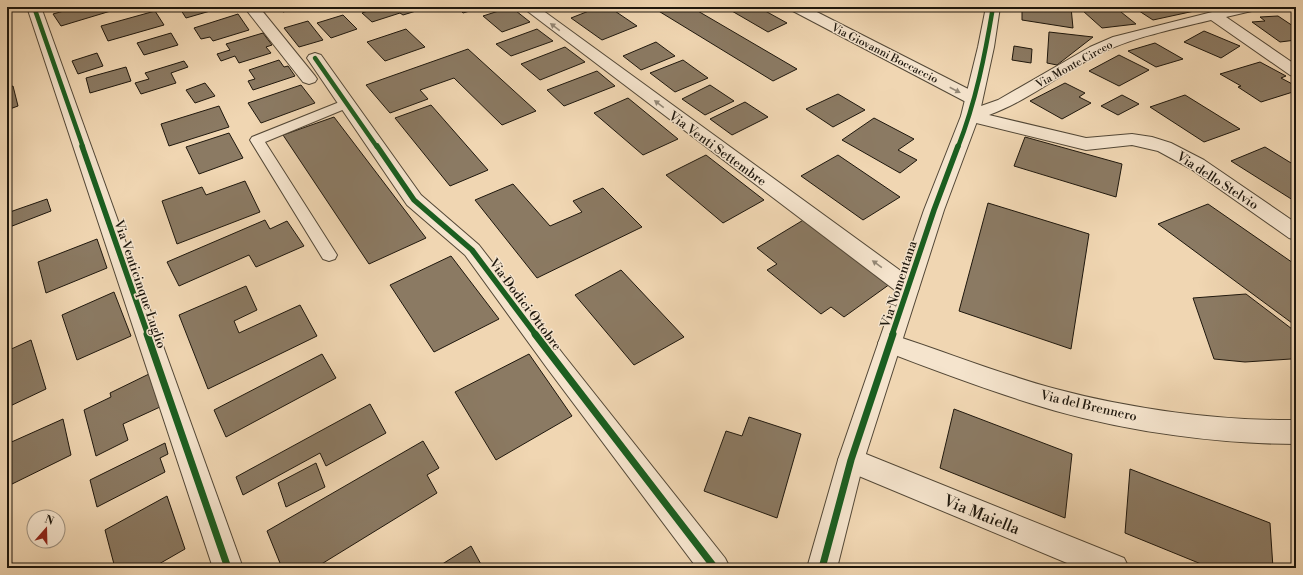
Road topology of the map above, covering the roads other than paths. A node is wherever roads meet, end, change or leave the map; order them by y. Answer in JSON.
{"nodes":[{"id":1,"x":34,"y":7,"type":"edge"},
{"id":2,"x":251,"y":7,"type":"edge"},
{"id":3,"x":529,"y":7,"type":"edge"},
{"id":4,"x":796,"y":7,"type":"edge"},
{"id":5,"x":992,"y":7,"type":"edge"},
{"id":6,"x":1251,"y":7,"type":"edge"},
{"id":7,"x":1213,"y":16,"type":"junction"},
{"id":8,"x":315,"y":58,"type":"dead end"},
{"id":9,"x":1296,"y":72,"type":"edge"},
{"id":10,"x":309,"y":80,"type":"dead end"},
{"id":11,"x":347,"y":103,"type":"junction"},
{"id":12,"x":972,"y":108,"type":"junction"},
{"id":13,"x":1296,"y":233,"type":"edge"},
{"id":14,"x":329,"y":255,"type":"dead end"},
{"id":15,"x":908,"y":288,"type":"junction"},
{"id":16,"x":890,"y":343,"type":"junction"},
{"id":17,"x":1296,"y":432,"type":"edge"},
{"id":18,"x":851,"y":460,"type":"junction"},
{"id":19,"x":228,"y":568,"type":"edge"},
{"id":20,"x":715,"y":568,"type":"edge"},
{"id":21,"x":822,"y":568,"type":"edge"},
{"id":22,"x":1114,"y":568,"type":"edge"}],
"edges":[{"from":1,"to":19,"type":"street","name":"Via Venticinque Luglio"},
{"from":2,"to":10,"type":"street"},
{"from":15,"to":3,"type":"street","name":"Via Venti Settembre","one_way":true},
{"from":4,"to":12,"type":"street","name":"Via Giovanni Boccaccio","one_way":true},
{"from":5,"to":12,"type":"street","name":"Via Nomentana"},
{"from":6,"to":7,"type":"street","name":"Via Monte Circeo"},
{"from":7,"to":9,"type":"street"},
{"from":7,"to":12,"type":"street","name":"Via Monte Circeo"},
{"from":8,"to":11,"type":"street","name":"Via Dodici Ottobre"},
{"from":11,"to":14,"type":"lane"},
{"from":11,"to":20,"type":"street","name":"Via Dodici Ottobre"},
{"from":12,"to":13,"type":"street","name":"Via dello Stelvio"},
{"from":12,"to":15,"type":"street","name":"Via Nomentana"},
{"from":15,"to":16,"type":"street","name":"Via Nomentana"},
{"from":16,"to":17,"type":"street","name":"Via del Brennero"},
{"from":16,"to":18,"type":"street","name":"Via Nomentana"},
{"from":18,"to":21,"type":"street","name":"Via Nomentana"},
{"from":18,"to":22,"type":"street","name":"Via Maiella"}]}
